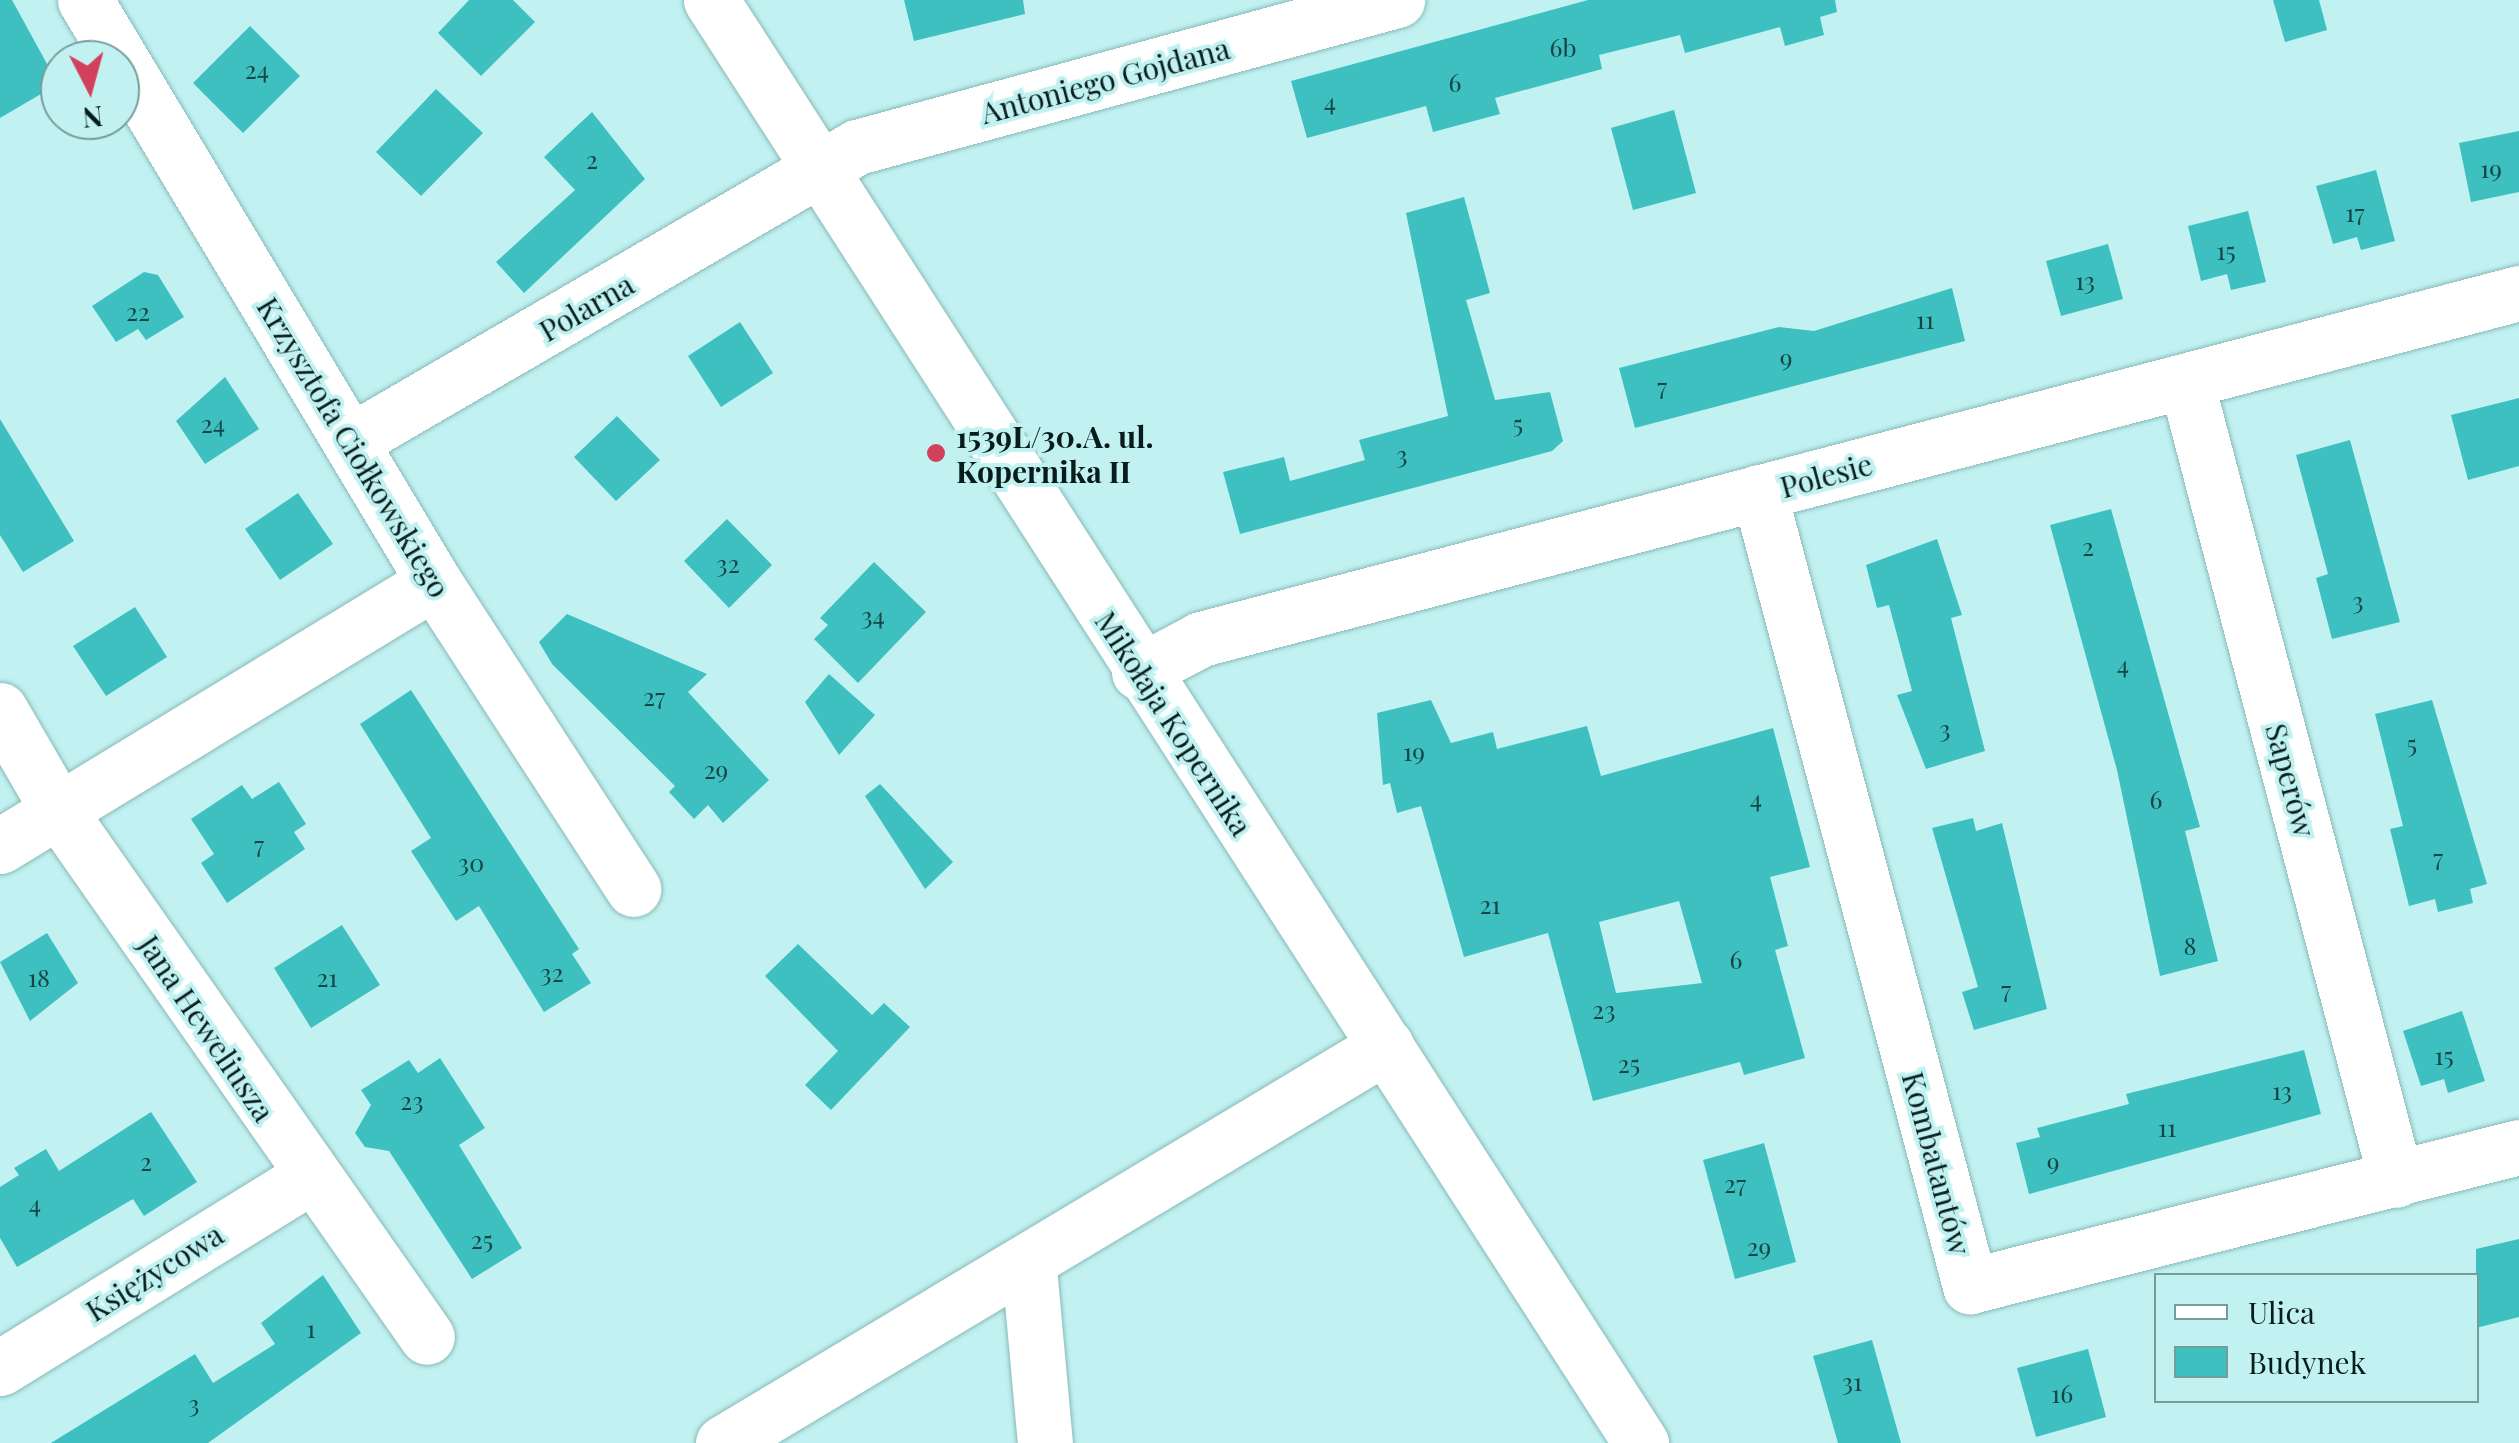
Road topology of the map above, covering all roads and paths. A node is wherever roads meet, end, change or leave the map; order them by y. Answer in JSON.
{"nodes":[{"id":1,"x":85,"y":0,"type":"edge"},
{"id":2,"x":710,"y":0,"type":"edge"},
{"id":3,"x":1397,"y":0,"type":"edge"},
{"id":4,"x":818,"y":170,"type":"junction"},
{"id":5,"x":2519,"y":293,"type":"edge"},
{"id":6,"x":2186,"y":381,"type":"junction"},
{"id":7,"x":350,"y":441,"type":"junction"},
{"id":8,"x":1758,"y":492,"type":"junction"},
{"id":9,"x":434,"y":582,"type":"junction"},
{"id":10,"x":1139,"y":672,"type":"junction"},
{"id":11,"x":0,"y":710,"type":"edge"},
{"id":12,"x":58,"y":810,"type":"junction"},
{"id":13,"x":0,"y":846,"type":"edge"},
{"id":14,"x":633,"y":888,"type":"dead end"},
{"id":15,"x":1386,"y":1046,"type":"junction"},
{"id":16,"x":2519,"y":1147,"type":"edge"},
{"id":17,"x":309,"y":1177,"type":"junction"},
{"id":18,"x":2396,"y":1180,"type":"junction"},
{"id":19,"x":1029,"y":1268,"type":"junction"},
{"id":20,"x":427,"y":1338,"type":"dead end"},
{"id":21,"x":0,"y":1368,"type":"edge"},
{"id":22,"x":724,"y":1443,"type":"edge"},
{"id":23,"x":1045,"y":1443,"type":"edge"},
{"id":24,"x":1641,"y":1443,"type":"edge"}],
"edges":[{"from":1,"to":7,"type":"street","name":"Krzysztofa Ciołkowskiego"},
{"from":2,"to":4,"type":"street","name":"Mikołaja Kopernika"},
{"from":3,"to":4,"type":"street","name":"Antoniego Gojdana"},
{"from":4,"to":7,"type":"street","name":"Polarna"},
{"from":4,"to":10,"type":"street","name":"Mikołaja Kopernika"},
{"from":5,"to":6,"type":"street","name":"Polesie"},
{"from":6,"to":8,"type":"street","name":"Polesie"},
{"from":6,"to":18,"type":"street","name":"Saperów"},
{"from":7,"to":9,"type":"street","name":"Krzysztofa Ciołkowskiego"},
{"from":8,"to":10,"type":"street","name":"Polesie"},
{"from":8,"to":18,"type":"street","name":"Kombatantów"},
{"from":9,"to":12,"type":"street"},
{"from":9,"to":14,"type":"street","name":"Krzysztofa Ciołkowskiego"},
{"from":10,"to":15,"type":"street","name":"Mikołaja Kopernika"},
{"from":11,"to":12,"type":"street","name":"Jana Heweliusza"},
{"from":12,"to":13,"type":"street"},
{"from":12,"to":17,"type":"street","name":"Jana Heweliusza"},
{"from":15,"to":19,"type":"street"},
{"from":15,"to":24,"type":"street","name":"Mikołaja Kopernika"},
{"from":16,"to":18,"type":"street","name":"Kombatantów"},
{"from":17,"to":20,"type":"street","name":"Jana Heweliusza"},
{"from":17,"to":21,"type":"street","name":"Księżycowa"},
{"from":19,"to":22,"type":"street"},
{"from":19,"to":23,"type":"street"}]}
